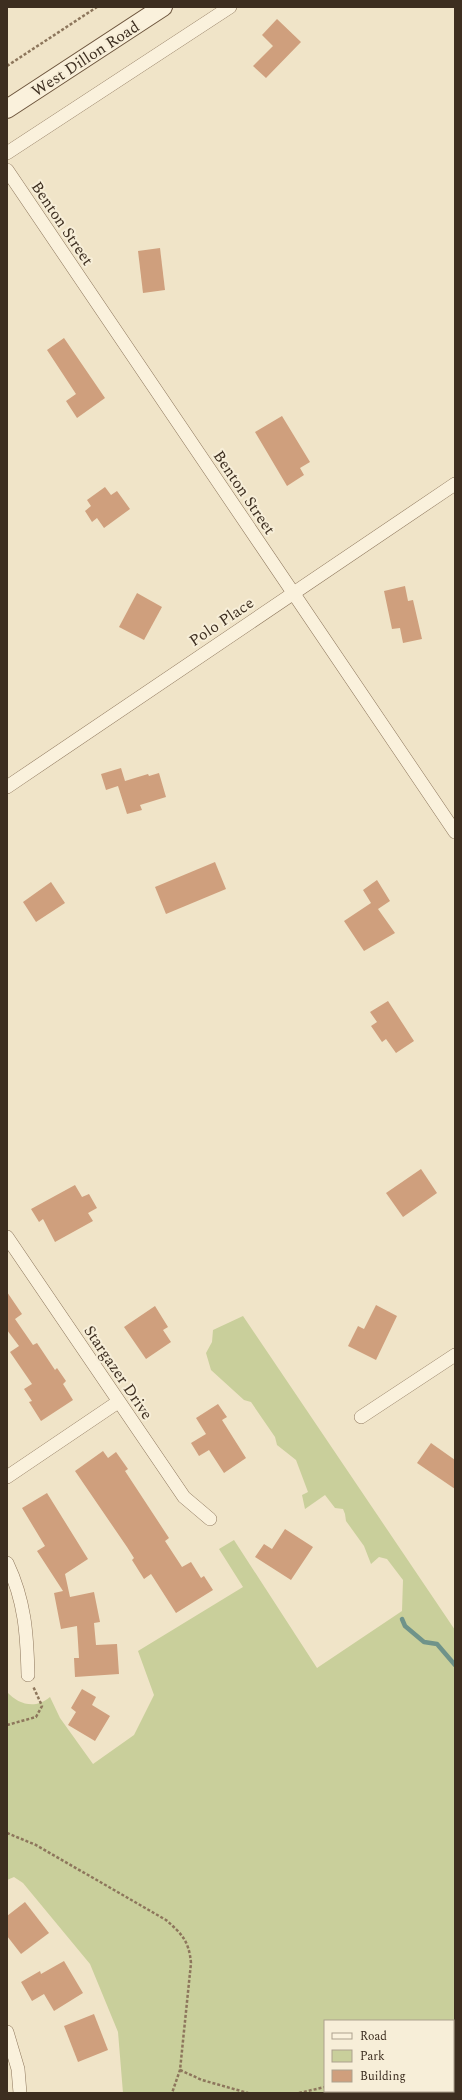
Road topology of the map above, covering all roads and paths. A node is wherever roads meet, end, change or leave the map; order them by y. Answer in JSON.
{"nodes":[{"id":1,"x":97,"y":7,"type":"edge"},
{"id":2,"x":164,"y":7,"type":"edge"},
{"id":3,"x":230,"y":7,"type":"edge"},
{"id":4,"x":7,"y":66,"type":"edge"},
{"id":5,"x":7,"y":109,"type":"edge"},
{"id":6,"x":7,"y":153,"type":"edge"},
{"id":7,"x":7,"y":170,"type":"edge"},
{"id":8,"x":455,"y":484,"type":"edge"},
{"id":9,"x":293,"y":593,"type":"junction"},
{"id":10,"x":7,"y":787,"type":"edge"},
{"id":11,"x":455,"y":832,"type":"edge"},
{"id":12,"x":7,"y":1237,"type":"edge"},
{"id":13,"x":455,"y":1356,"type":"edge"},
{"id":14,"x":118,"y":1402,"type":"junction"},
{"id":15,"x":361,"y":1417,"type":"dead end"},
{"id":16,"x":7,"y":1477,"type":"edge"},
{"id":17,"x":210,"y":1519,"type":"dead end"},
{"id":18,"x":7,"y":1563,"type":"edge"},
{"id":19,"x":28,"y":1675,"type":"joint"},
{"id":20,"x":7,"y":1725,"type":"edge"},
{"id":21,"x":7,"y":1833,"type":"edge"},
{"id":22,"x":7,"y":2032,"type":"edge"},
{"id":23,"x":180,"y":2070,"type":"junction"},
{"id":24,"x":324,"y":2087,"type":"edge"},
{"id":25,"x":20,"y":2093,"type":"edge"},
{"id":26,"x":172,"y":2093,"type":"edge"},
{"id":27,"x":248,"y":2093,"type":"edge"},
{"id":28,"x":298,"y":2093,"type":"edge"}],
"edges":[{"from":1,"to":4,"type":"path"},
{"from":2,"to":5,"type":"main road","name":"West Dillon Road"},
{"from":3,"to":6,"type":"street"},
{"from":7,"to":9,"type":"street","name":"Benton Street"},
{"from":8,"to":9,"type":"street","name":"Polo Place"},
{"from":9,"to":10,"type":"street","name":"Polo Place"},
{"from":9,"to":11,"type":"street","name":"Benton Street"},
{"from":12,"to":14,"type":"street","name":"Stargazer Drive"},
{"from":13,"to":15,"type":"street"},
{"from":14,"to":16,"type":"street"},
{"from":14,"to":17,"type":"street","name":"Stargazer Drive"},
{"from":18,"to":19,"type":"street"},
{"from":19,"to":20,"type":"path"},
{"from":21,"to":23,"type":"path"},
{"from":22,"to":25,"type":"street"},
{"from":23,"to":26,"type":"path"},
{"from":23,"to":27,"type":"path"},
{"from":24,"to":28,"type":"path"}]}
